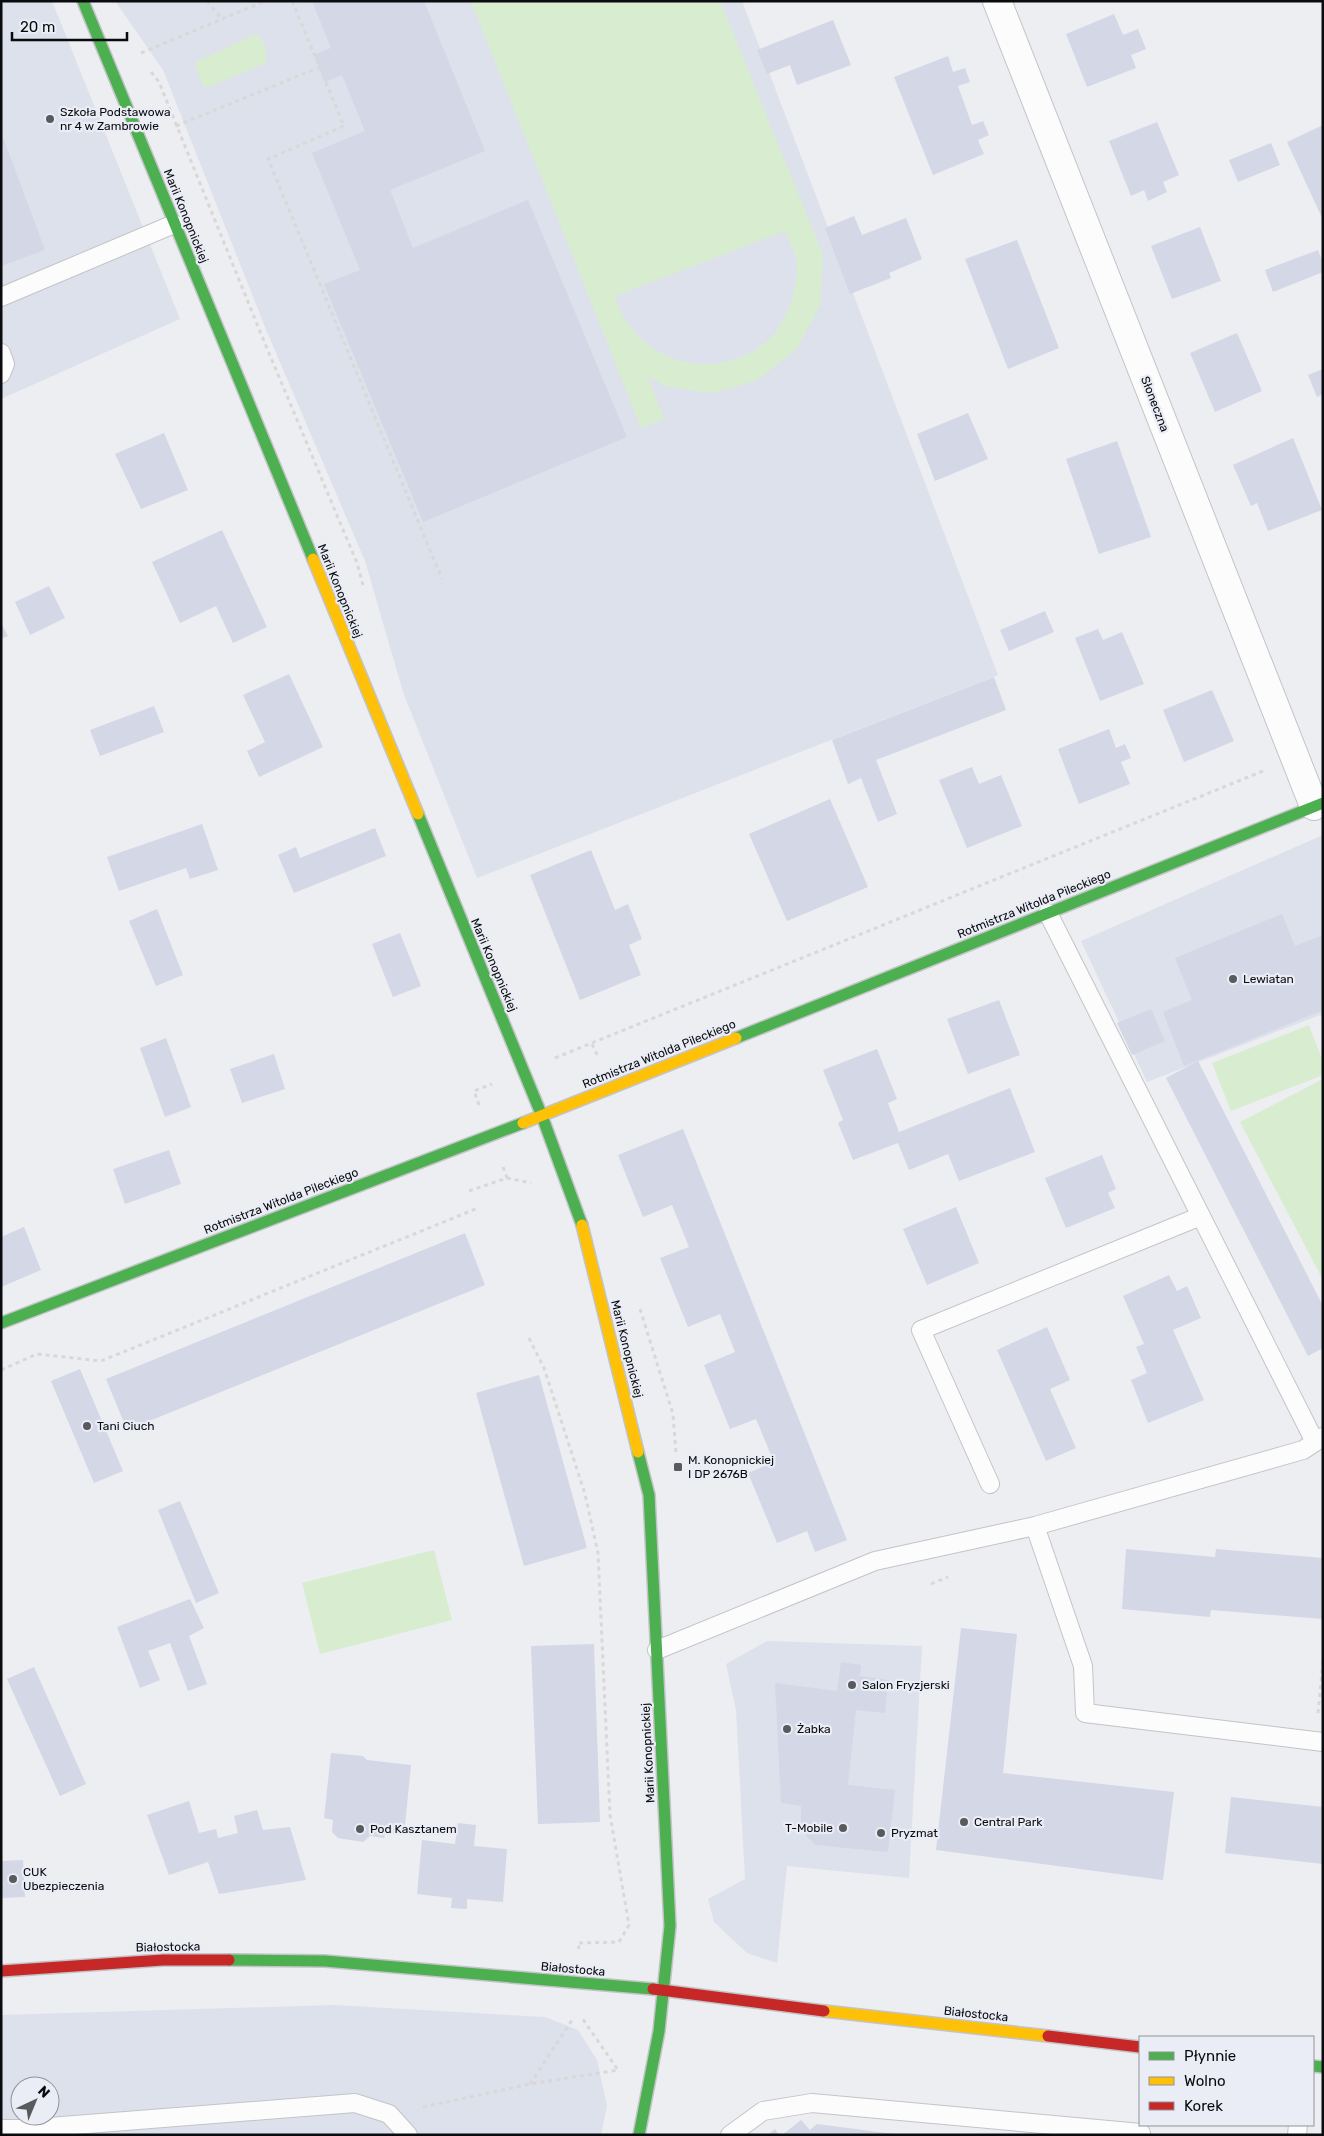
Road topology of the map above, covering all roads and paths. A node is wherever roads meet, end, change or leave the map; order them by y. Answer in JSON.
{"nodes":[{"id":1,"x":83,"y":1,"type":"edge"},
{"id":2,"x":207,"y":1,"type":"edge"},
{"id":3,"x":265,"y":1,"type":"edge"},
{"id":4,"x":292,"y":1,"type":"edge"},
{"id":5,"x":997,"y":1,"type":"edge"},
{"id":6,"x":222,"y":19,"type":"junction"},
{"id":7,"x":138,"y":54,"type":"dead end"},
{"id":8,"x":320,"y":67,"type":"junction"},
{"id":9,"x":176,"y":126,"type":"dead end"},
{"id":10,"x":174,"y":224,"type":"junction"},
{"id":11,"x":1,"y":297,"type":"edge"},
{"id":12,"x":1,"y":352,"type":"edge"},
{"id":13,"x":1,"y":374,"type":"edge"},
{"id":14,"x":442,"y":578,"type":"dead end"},
{"id":15,"x":1295,"y":758,"type":"junction"},
{"id":16,"x":1318,"y":804,"type":"edge"},
{"id":17,"x":1048,"y":913,"type":"junction"},
{"id":18,"x":523,"y":1072,"type":"junction"},
{"id":19,"x":474,"y":1091,"type":"dead end"},
{"id":20,"x":542,"y":1116,"type":"junction"},
{"id":21,"x":507,"y":1178,"type":"dead end"},
{"id":22,"x":469,"y":1191,"type":"dead end"},
{"id":23,"x":478,"y":1208,"type":"dead end"},
{"id":24,"x":1201,"y":1216,"type":"junction"},
{"id":25,"x":1,"y":1323,"type":"edge"},
{"id":26,"x":529,"y":1338,"type":"dead end"},
{"id":27,"x":1,"y":1370,"type":"edge"},
{"id":28,"x":1319,"y":1439,"type":"edge"},
{"id":29,"x":990,"y":1484,"type":"dead end"},
{"id":30,"x":1035,"y":1526,"type":"junction"},
{"id":31,"x":657,"y":1650,"type":"junction"},
{"id":32,"x":1323,"y":1661,"type":"edge"},
{"id":33,"x":1319,"y":1741,"type":"edge"},
{"id":34,"x":578,"y":1944,"type":"dead end"},
{"id":35,"x":1,"y":1971,"type":"edge"},
{"id":36,"x":666,"y":1990,"type":"junction"},
{"id":37,"x":1139,"y":2047,"type":"edge"},
{"id":38,"x":530,"y":2084,"type":"junction"},
{"id":39,"x":389,"y":2114,"type":"junction"},
{"id":40,"x":1,"y":2129,"type":"edge"},
{"id":41,"x":408,"y":2135,"type":"edge"},
{"id":42,"x":640,"y":2135,"type":"edge"},
{"id":43,"x":730,"y":2135,"type":"edge"},
{"id":44,"x":1140,"y":2135,"type":"edge"}],
"edges":[{"from":1,"to":10,"type":"street","name":"Marii Konopnickiej"},
{"from":2,"to":6,"type":"path"},
{"from":3,"to":6,"type":"path"},
{"from":4,"to":8,"type":"path"},
{"from":5,"to":15,"type":"street","name":"Słoneczna"},
{"from":6,"to":7,"type":"path"},
{"from":8,"to":9,"type":"path"},
{"from":8,"to":14,"type":"path"},
{"from":10,"to":11,"type":"lane"},
{"from":10,"to":18,"type":"street","name":"Marii Konopnickiej"},
{"from":12,"to":13,"type":"lane"},
{"from":15,"to":16,"type":"street","name":"Słoneczna"},
{"from":15,"to":18,"type":"path"},
{"from":16,"to":17,"type":"street","name":"Rotmistrza Witolda Pileckiego"},
{"from":17,"to":20,"type":"street","name":"Rotmistrza Witolda Pileckiego"},
{"from":17,"to":24,"type":"lane"},
{"from":18,"to":19,"type":"path"},
{"from":18,"to":20,"type":"street","name":"Marii Konopnickiej"},
{"from":20,"to":25,"type":"street","name":"Rotmistrza Witolda Pileckiego"},
{"from":20,"to":31,"type":"street","name":"Marii Konopnickiej"},
{"from":21,"to":22,"type":"path"},
{"from":23,"to":27,"type":"path"},
{"from":24,"to":28,"type":"lane"},
{"from":24,"to":29,"type":"lane"},
{"from":26,"to":34,"type":"path"},
{"from":28,"to":30,"type":"lane"},
{"from":30,"to":31,"type":"lane"},
{"from":30,"to":33,"type":"lane"},
{"from":31,"to":36,"type":"street","name":"Marii Konopnickiej"},
{"from":32,"to":33,"type":"path"},
{"from":35,"to":36,"type":"street","name":"Białostocka"},
{"from":36,"to":37,"type":"street","name":"Białostocka"},
{"from":36,"to":42,"type":"street","name":"Marii Konopnickiej"},
{"from":38,"to":38,"type":"path"},
{"from":38,"to":39,"type":"path"},
{"from":39,"to":40,"type":"lane"},
{"from":39,"to":41,"type":"lane"},
{"from":43,"to":44,"type":"lane"}]}
